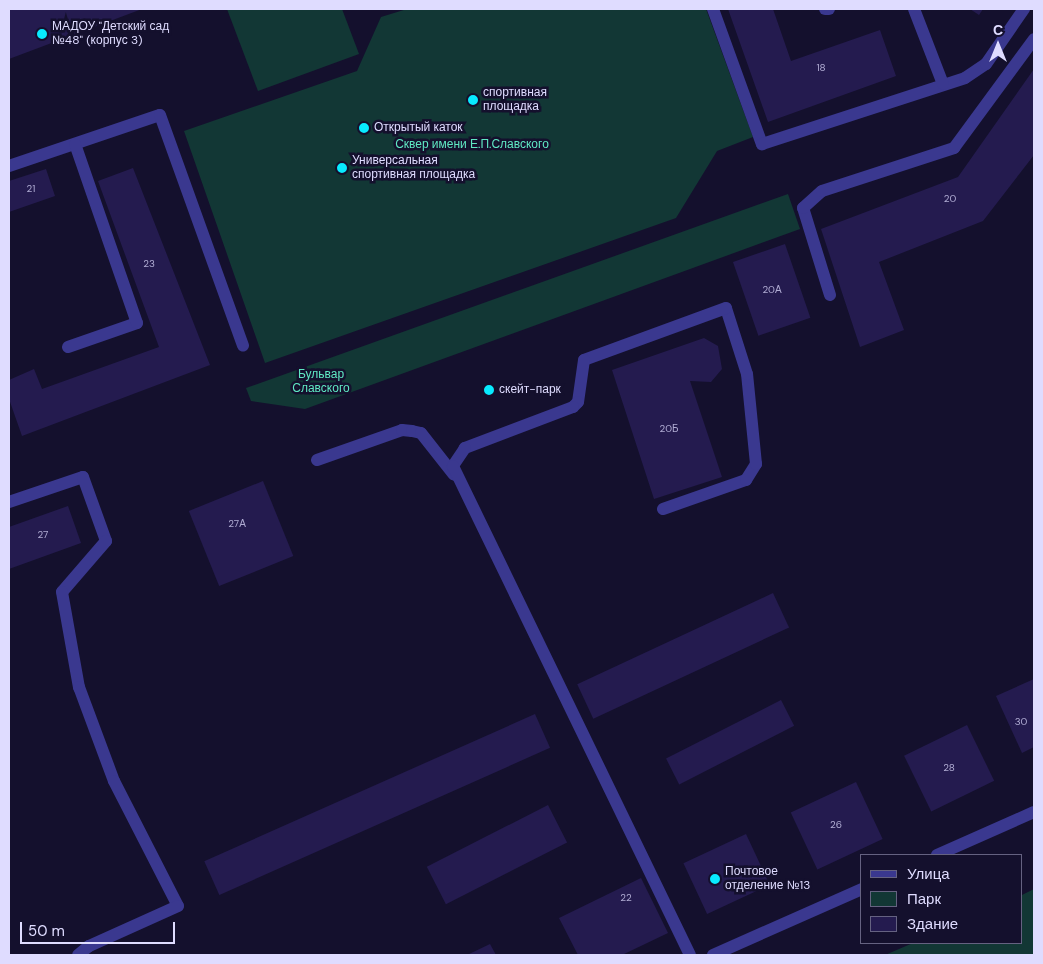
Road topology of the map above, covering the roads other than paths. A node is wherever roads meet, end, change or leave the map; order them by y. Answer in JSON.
{"nodes":[{"id":1,"x":713,"y":9,"type":"edge"},
{"id":2,"x":824,"y":9,"type":"edge"},
{"id":3,"x":829,"y":9,"type":"edge"},
{"id":4,"x":914,"y":9,"type":"edge"},
{"id":5,"x":1024,"y":9,"type":"edge"},
{"id":6,"x":1034,"y":39,"type":"edge"},
{"id":7,"x":943,"y":84,"type":"junction"},
{"id":8,"x":75,"y":144,"type":"junction"},
{"id":9,"x":9,"y":166,"type":"edge"},
{"id":10,"x":830,"y":295,"type":"dead end"},
{"id":11,"x":243,"y":346,"type":"dead end"},
{"id":12,"x":68,"y":347,"type":"dead end"},
{"id":13,"x":317,"y":460,"type":"dead end"},
{"id":14,"x":454,"y":474,"type":"junction"},
{"id":15,"x":9,"y":502,"type":"edge"},
{"id":16,"x":663,"y":509,"type":"dead end"},
{"id":17,"x":1034,"y":812,"type":"edge"},
{"id":18,"x":939,"y":854,"type":"edge"},
{"id":19,"x":860,"y":890,"type":"edge"},
{"id":20,"x":78,"y":955,"type":"edge"},
{"id":21,"x":690,"y":955,"type":"edge"},
{"id":22,"x":713,"y":955,"type":"edge"}],
"edges":[{"from":1,"to":7,"type":"street"},
{"from":2,"to":3,"type":"street"},
{"from":4,"to":7,"type":"street"},
{"from":5,"to":7,"type":"street"},
{"from":6,"to":10,"type":"street"},
{"from":8,"to":9,"type":"street"},
{"from":8,"to":11,"type":"street"},
{"from":8,"to":12,"type":"street"},
{"from":13,"to":14,"type":"street"},
{"from":14,"to":16,"type":"street"},
{"from":14,"to":21,"type":"street"},
{"from":15,"to":20,"type":"street"},
{"from":17,"to":18,"type":"street"},
{"from":19,"to":22,"type":"street"}]}
